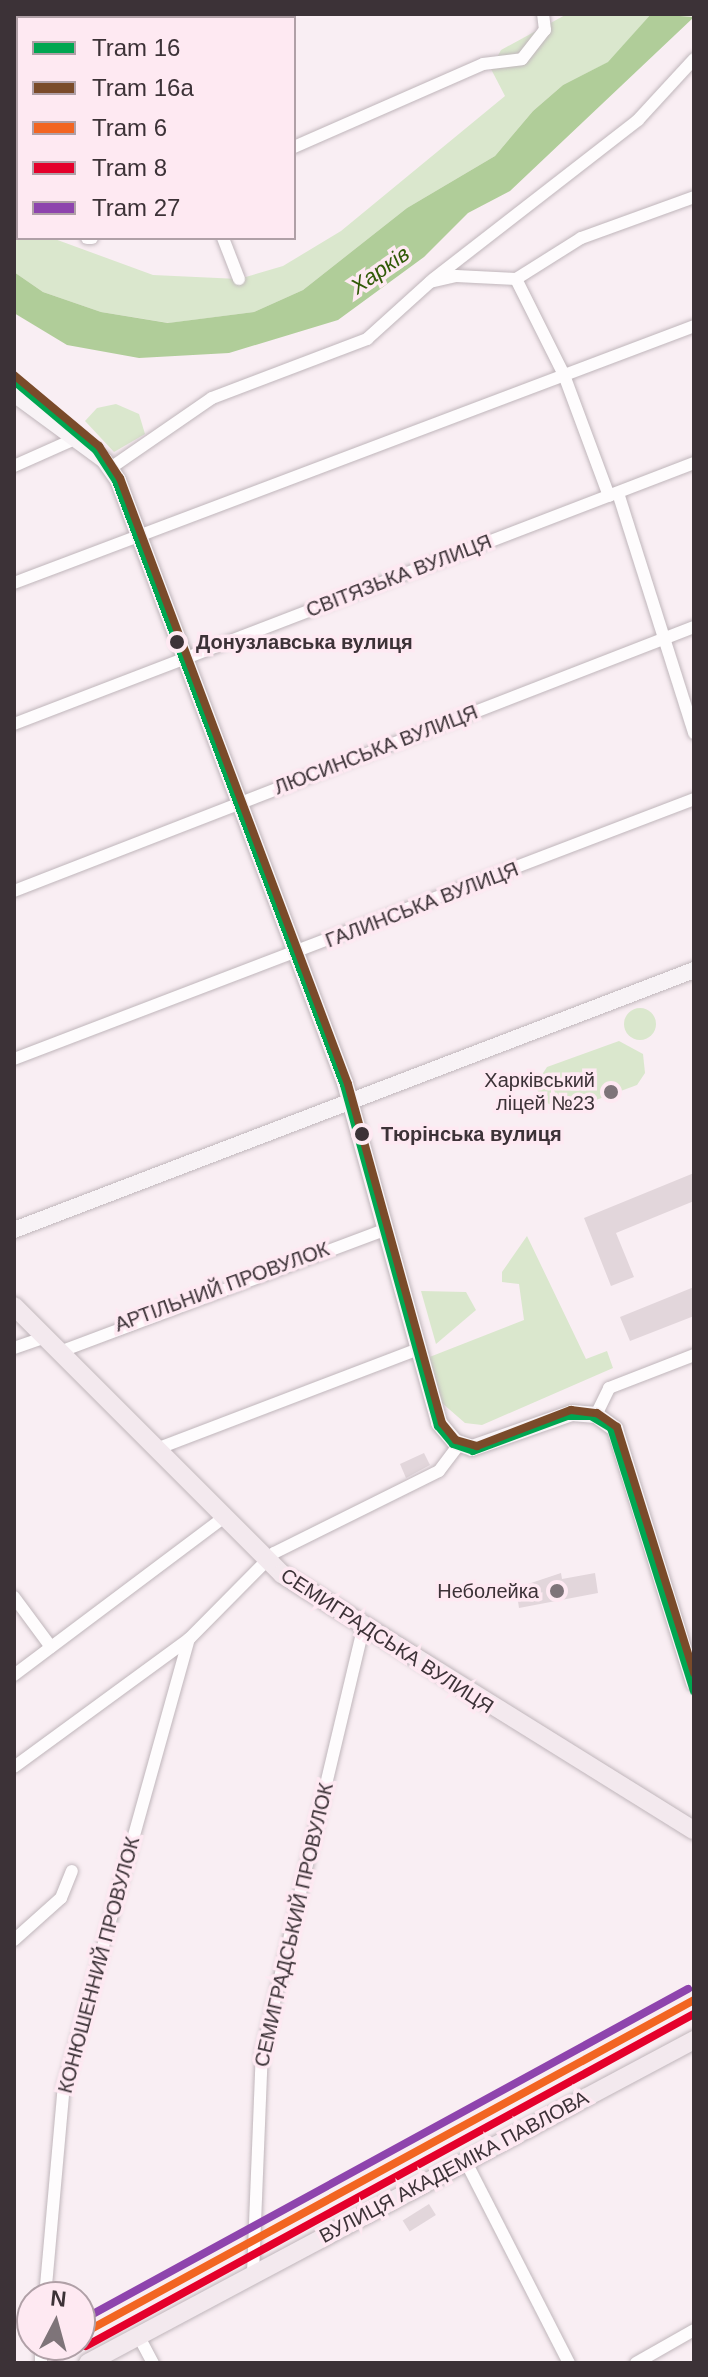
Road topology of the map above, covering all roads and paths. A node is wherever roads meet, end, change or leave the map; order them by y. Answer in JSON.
{"nodes":[{"id":1,"x":546,"y":18,"type":"edge"},
{"id":2,"x":694,"y":59,"type":"edge"},
{"id":3,"x":688,"y":71,"type":"edge"},
{"id":4,"x":296,"y":146,"type":"edge"},
{"id":5,"x":694,"y":197,"type":"edge"},
{"id":6,"x":224,"y":240,"type":"edge"},
{"id":7,"x":239,"y":279,"type":"dead end"},
{"id":8,"x":516,"y":279,"type":"junction"},
{"id":9,"x":430,"y":282,"type":"junction"},
{"id":10,"x":694,"y":326,"type":"edge"},
{"id":11,"x":564,"y":375,"type":"junction"},
{"id":12,"x":14,"y":394,"type":"edge"},
{"id":13,"x":75,"y":439,"type":"junction"},
{"id":14,"x":694,"y":463,"type":"edge"},
{"id":15,"x":14,"y":466,"type":"edge"},
{"id":16,"x":112,"y":467,"type":"junction"},
{"id":17,"x":614,"y":494,"type":"junction"},
{"id":18,"x":139,"y":534,"type":"junction"},
{"id":19,"x":14,"y":583,"type":"edge"},
{"id":20,"x":694,"y":627,"type":"edge"},
{"id":21,"x":661,"y":639,"type":"junction"},
{"id":22,"x":187,"y":657,"type":"junction"},
{"id":23,"x":14,"y":724,"type":"edge"},
{"id":24,"x":694,"y":733,"type":"edge"},
{"id":25,"x":694,"y":799,"type":"edge"},
{"id":26,"x":244,"y":802,"type":"junction"},
{"id":27,"x":14,"y":891,"type":"edge"},
{"id":28,"x":299,"y":953,"type":"junction"},
{"id":29,"x":694,"y":970,"type":"edge"},
{"id":30,"x":14,"y":1059,"type":"edge"},
{"id":31,"x":351,"y":1102,"type":"junction"},
{"id":32,"x":386,"y":1229,"type":"junction"},
{"id":33,"x":14,"y":1230,"type":"edge"},
{"id":34,"x":14,"y":1306,"type":"edge"},
{"id":35,"x":46,"y":1337,"type":"junction"},
{"id":36,"x":14,"y":1348,"type":"edge"},
{"id":37,"x":418,"y":1349,"type":"junction"},
{"id":38,"x":62,"y":1351,"type":"junction"},
{"id":39,"x":694,"y":1355,"type":"edge"},
{"id":40,"x":596,"y":1415,"type":"junction"},
{"id":41,"x":459,"y":1444,"type":"junction"},
{"id":42,"x":159,"y":1448,"type":"junction"},
{"id":43,"x":227,"y":1515,"type":"junction"},
{"id":44,"x":267,"y":1559,"type":"junction"},
{"id":45,"x":14,"y":1597,"type":"edge"},
{"id":46,"x":363,"y":1628,"type":"junction"},
{"id":47,"x":189,"y":1639,"type":"junction"},
{"id":48,"x":51,"y":1647,"type":"junction"},
{"id":49,"x":14,"y":1675,"type":"edge"},
{"id":50,"x":694,"y":1683,"type":"edge"},
{"id":51,"x":14,"y":1767,"type":"edge"},
{"id":52,"x":694,"y":1830,"type":"edge"},
{"id":53,"x":72,"y":1871,"type":"dead end"},
{"id":54,"x":14,"y":1940,"type":"edge"},
{"id":55,"x":693,"y":2041,"type":"edge"},
{"id":56,"x":465,"y":2160,"type":"junction"},
{"id":57,"x":253,"y":2273,"type":"junction"},
{"id":58,"x":46,"y":2281,"type":"edge"},
{"id":59,"x":694,"y":2330,"type":"edge"},
{"id":60,"x":138,"y":2335,"type":"junction"},
{"id":61,"x":88,"y":2363,"type":"edge"},
{"id":62,"x":153,"y":2363,"type":"edge"},
{"id":63,"x":569,"y":2363,"type":"edge"},
{"id":64,"x":636,"y":2363,"type":"edge"}],
"edges":[{"from":1,"to":4,"type":"street"},
{"from":2,"to":3,"type":"street"},
{"from":3,"to":9,"type":"street"},
{"from":5,"to":8,"type":"street"},
{"from":6,"to":7,"type":"street"},
{"from":8,"to":9,"type":"street"},
{"from":8,"to":11,"type":"street"},
{"from":9,"to":16,"type":"street"},
{"from":10,"to":11,"type":"street"},
{"from":11,"to":17,"type":"street"},
{"from":11,"to":18,"type":"street"},
{"from":12,"to":13,"type":"main road"},
{"from":13,"to":15,"type":"street"},
{"from":13,"to":16,"type":"main road"},
{"from":14,"to":17,"type":"street","name":"СВІТЯЗЬКА ВУЛИЦЯ"},
{"from":16,"to":18,"type":"main road"},
{"from":17,"to":21,"type":"street"},
{"from":17,"to":22,"type":"street","name":"СВІТЯЗЬКА ВУЛИЦЯ"},
{"from":18,"to":19,"type":"street"},
{"from":18,"to":22,"type":"main road"},
{"from":20,"to":21,"type":"street","name":"ЛЮСИНСЬКА ВУЛИЦЯ"},
{"from":21,"to":24,"type":"street"},
{"from":21,"to":26,"type":"street","name":"ЛЮСИНСЬКА ВУЛИЦЯ"},
{"from":22,"to":23,"type":"street","name":"СВІТЯЗЬКА ВУЛИЦЯ"},
{"from":22,"to":26,"type":"main road"},
{"from":25,"to":28,"type":"street","name":"ГАЛИНСЬКА ВУЛИЦЯ"},
{"from":26,"to":27,"type":"street","name":"ЛЮСИНСЬКА ВУЛИЦЯ"},
{"from":26,"to":28,"type":"main road"},
{"from":28,"to":30,"type":"street","name":"ГАЛИНСЬКА ВУЛИЦЯ"},
{"from":28,"to":31,"type":"main road"},
{"from":29,"to":31,"type":"main road"},
{"from":31,"to":32,"type":"main road"},
{"from":31,"to":33,"type":"main road"},
{"from":32,"to":37,"type":"main road"},
{"from":32,"to":38,"type":"street","name":"АРТІЛЬНИЙ ПРОВУЛОК"},
{"from":34,"to":35,"type":"main road","name":"СЕМИГРАДСЬКА ВУЛИЦЯ"},
{"from":35,"to":36,"type":"street"},
{"from":35,"to":38,"type":"main road","name":"СЕМИГРАДСЬКА ВУЛИЦЯ"},
{"from":37,"to":41,"type":"main road"},
{"from":37,"to":42,"type":"street"},
{"from":38,"to":42,"type":"main road","name":"СЕМИГРАДСЬКА ВУЛИЦЯ"},
{"from":39,"to":40,"type":"street"},
{"from":40,"to":41,"type":"main road"},
{"from":40,"to":50,"type":"main road"},
{"from":41,"to":44,"type":"street"},
{"from":42,"to":43,"type":"main road","name":"СЕМИГРАДСЬКА ВУЛИЦЯ"},
{"from":43,"to":44,"type":"main road","name":"СЕМИГРАДСЬКА ВУЛИЦЯ"},
{"from":43,"to":48,"type":"street"},
{"from":44,"to":46,"type":"main road","name":"СЕМИГРАДСЬКА ВУЛИЦЯ"},
{"from":44,"to":47,"type":"street"},
{"from":45,"to":48,"type":"street"},
{"from":46,"to":52,"type":"main road","name":"СЕМИГРАДСЬКА ВУЛИЦЯ"},
{"from":46,"to":57,"type":"street","name":"СЕМИГРАДСЬКИЙ ПРОВУЛОК"},
{"from":47,"to":51,"type":"street"},
{"from":47,"to":58,"type":"street","name":"КОНЮШЕННИЙ ПРОВУЛОК"},
{"from":48,"to":49,"type":"street"},
{"from":53,"to":54,"type":"street"},
{"from":55,"to":56,"type":"main road","name":"ВУЛИЦЯ АКАДЕМІКА ПАВЛОВА"},
{"from":56,"to":57,"type":"main road","name":"ВУЛИЦЯ АКАДЕМІКА ПАВЛОВА"},
{"from":56,"to":63,"type":"street"},
{"from":57,"to":60,"type":"main road","name":"ВУЛИЦЯ АКАДЕМІКА ПАВЛОВА"},
{"from":59,"to":64,"type":"street"},
{"from":60,"to":61,"type":"main road","name":"ВУЛИЦЯ АКАДЕМІКА ПАВЛОВА"},
{"from":60,"to":62,"type":"street"}]}
